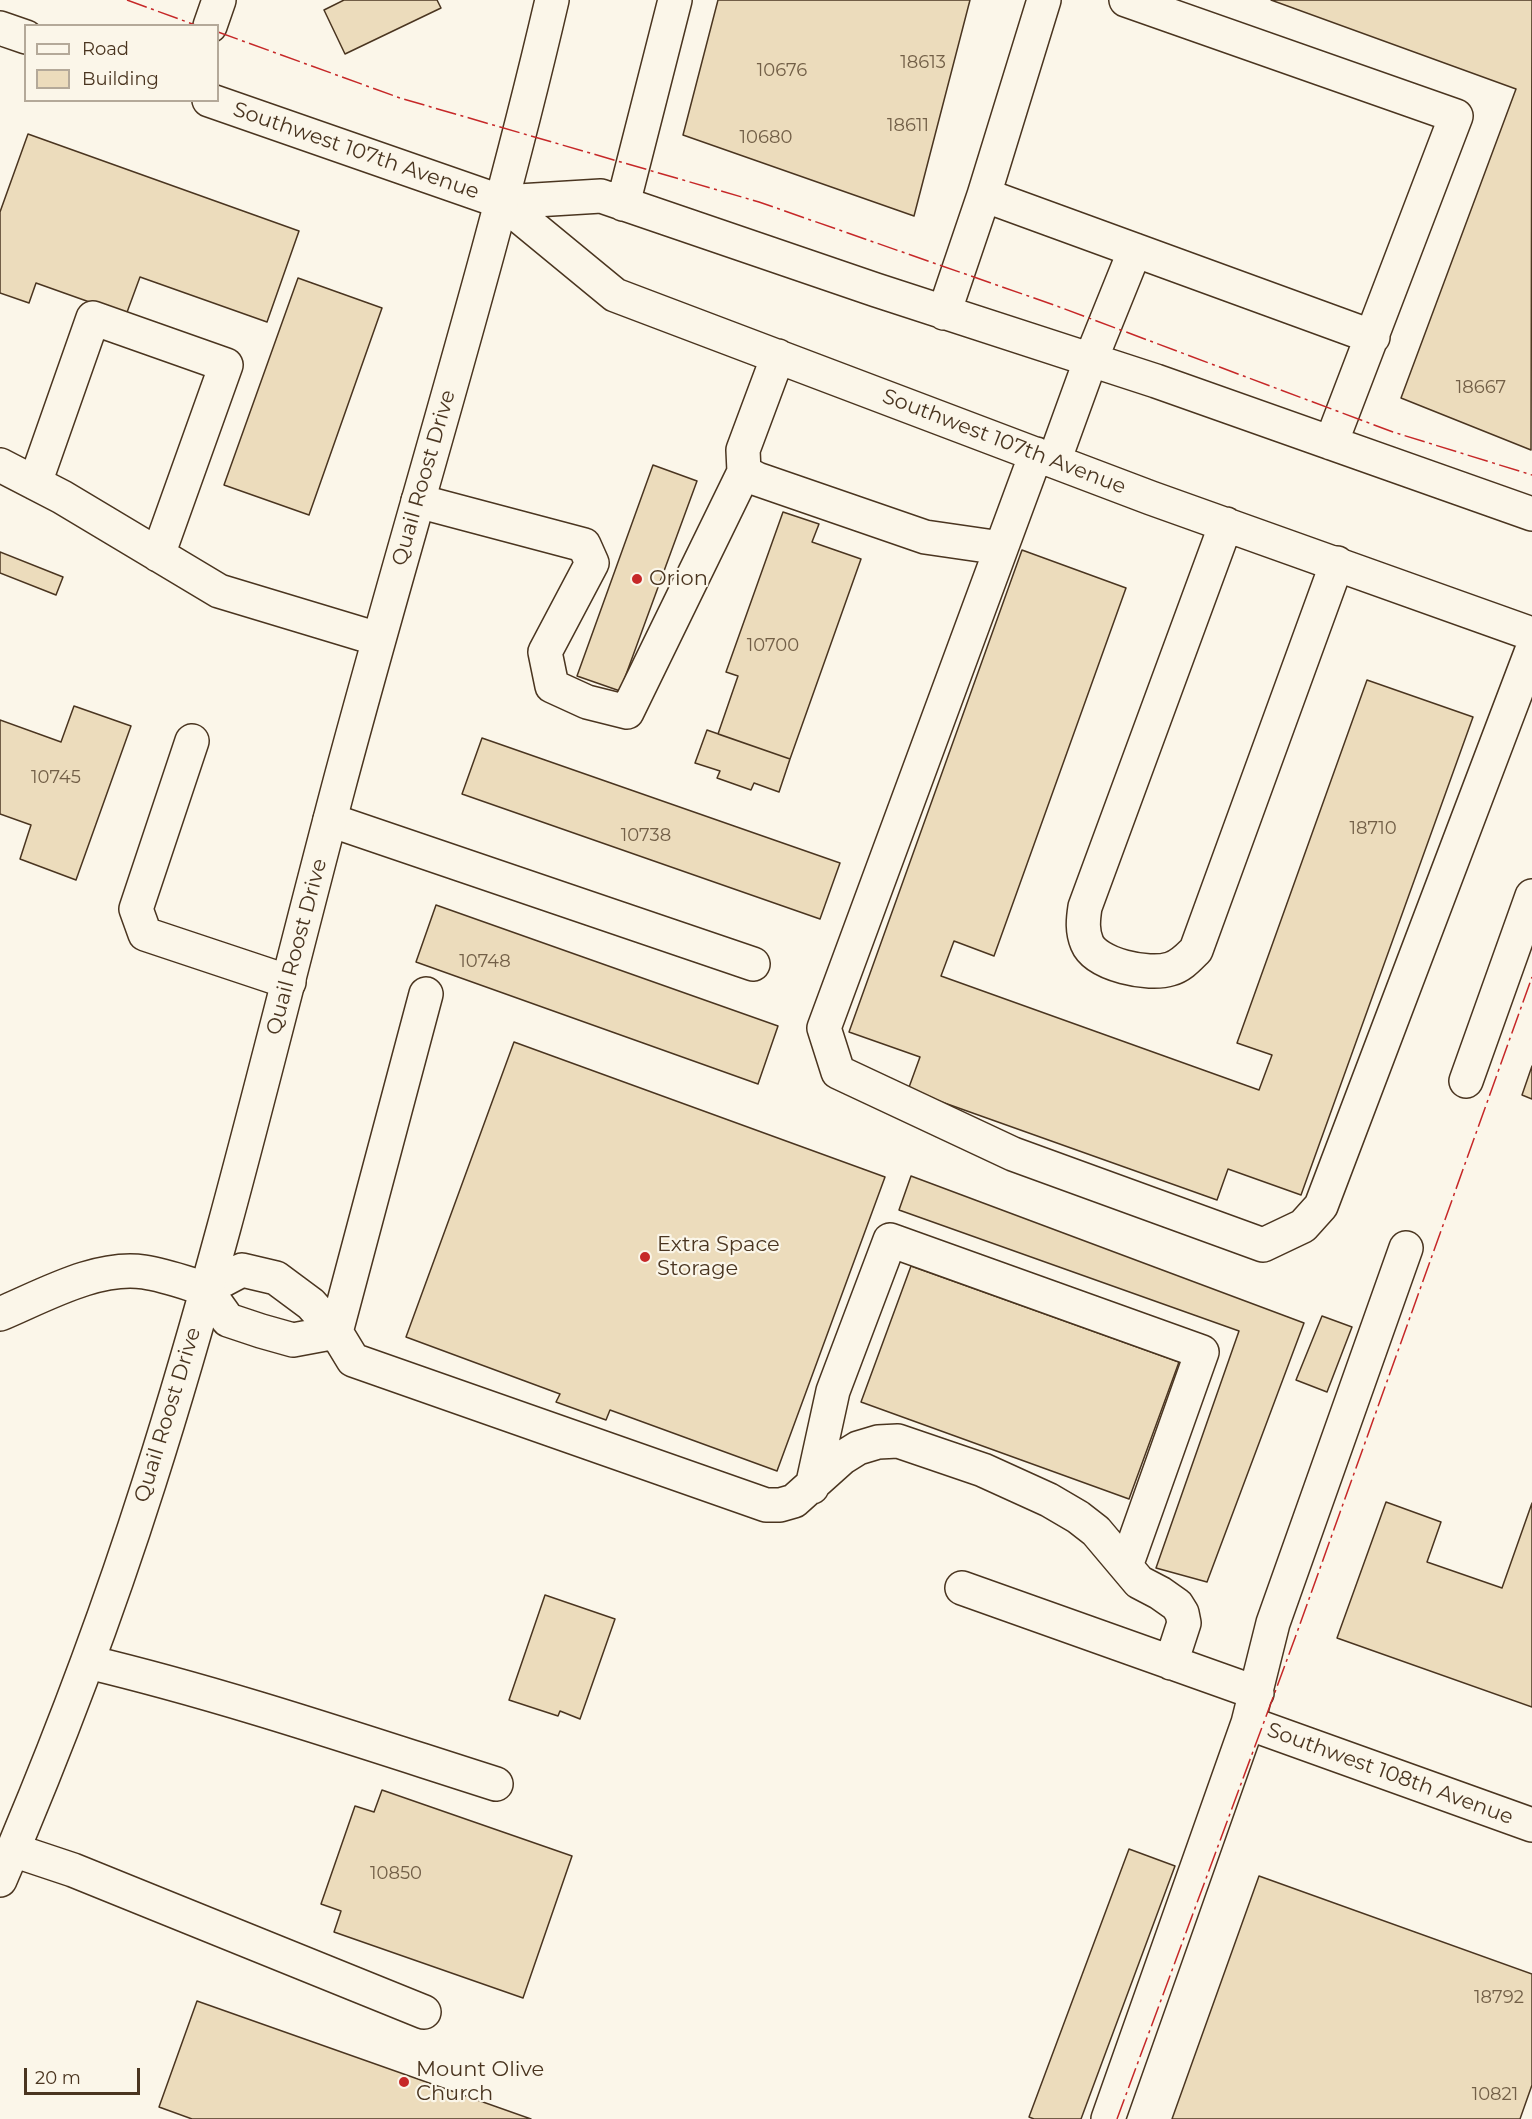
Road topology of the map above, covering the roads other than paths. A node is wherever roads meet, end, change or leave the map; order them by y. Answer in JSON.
{"nodes":[{"id":1,"x":219,"y":0,"type":"edge"},
{"id":2,"x":552,"y":0,"type":"edge"},
{"id":3,"x":675,"y":0,"type":"edge"},
{"id":4,"x":1044,"y":0,"type":"edge"},
{"id":5,"x":1126,"y":0,"type":"edge"},
{"id":6,"x":211,"y":24,"type":"edge"},
{"id":7,"x":0,"y":28,"type":"edge"},
{"id":8,"x":24,"y":36,"type":"edge"},
{"id":9,"x":215,"y":102,"type":"edge"},
{"id":10,"x":984,"y":195,"type":"junction"},
{"id":11,"x":502,"y":202,"type":"junction"},
{"id":12,"x":624,"y":204,"type":"junction"},
{"id":13,"x":1134,"y":250,"type":"junction"},
{"id":14,"x":944,"y":313,"type":"junction"},
{"id":15,"x":1373,"y":337,"type":"junction"},
{"id":16,"x":778,"y":357,"type":"junction"},
{"id":17,"x":1091,"y":359,"type":"junction"},
{"id":18,"x":1331,"y":443,"type":"junction"},
{"id":19,"x":1045,"y":457,"type":"junction"},
{"id":20,"x":0,"y":465,"type":"edge"},
{"id":21,"x":744,"y":472,"type":"junction"},
{"id":22,"x":34,"y":483,"type":"junction"},
{"id":23,"x":418,"y":501,"type":"junction"},
{"id":24,"x":1532,"y":514,"type":"edge"},
{"id":25,"x":1226,"y":524,"type":"junction"},
{"id":26,"x":1001,"y":548,"type":"junction"},
{"id":27,"x":158,"y":555,"type":"junction"},
{"id":28,"x":1337,"y":563,"type":"junction"},
{"id":29,"x":1532,"y":634,"type":"edge"},
{"id":30,"x":378,"y":639,"type":"junction"},
{"id":31,"x":1532,"y":650,"type":"edge"},
{"id":32,"x":192,"y":741,"type":"dead end"},
{"id":33,"x":330,"y":820,"type":"junction"},
{"id":34,"x":1532,"y":896,"type":"edge"},
{"id":35,"x":753,"y":964,"type":"dead end"},
{"id":36,"x":289,"y":982,"type":"junction"},
{"id":37,"x":426,"y":994,"type":"dead end"},
{"id":38,"x":1466,"y":1081,"type":"dead end"},
{"id":39,"x":1406,"y":1248,"type":"dead end"},
{"id":40,"x":206,"y":1289,"type":"junction"},
{"id":41,"x":0,"y":1314,"type":"edge"},
{"id":42,"x":336,"y":1332,"type":"junction"},
{"id":43,"x":812,"y":1487,"type":"junction"},
{"id":44,"x":1126,"y":1566,"type":"junction"},
{"id":45,"x":962,"y":1588,"type":"dead end"},
{"id":46,"x":88,"y":1662,"type":"junction"},
{"id":47,"x":1171,"y":1663,"type":"junction"},
{"id":48,"x":1252,"y":1708,"type":"junction"},
{"id":49,"x":496,"y":1784,"type":"dead end"},
{"id":50,"x":1532,"y":1825,"type":"edge"},
{"id":51,"x":13,"y":1850,"type":"junction"},
{"id":52,"x":0,"y":1880,"type":"edge"},
{"id":53,"x":424,"y":2012,"type":"dead end"},
{"id":54,"x":1107,"y":2119,"type":"edge"}],
"edges":[{"from":1,"to":6,"type":"street"},
{"from":2,"to":11,"type":"street","name":"Quail Roost Drive"},
{"from":3,"to":12,"type":"street"},
{"from":4,"to":10,"type":"street"},
{"from":5,"to":15,"type":"street"},
{"from":7,"to":8,"type":"street"},
{"from":9,"to":11,"type":"street","name":"Southwest 107th Avenue"},
{"from":10,"to":13,"type":"street"},
{"from":10,"to":14,"type":"street"},
{"from":11,"to":12,"type":"street","name":"Southwest 107th Avenue"},
{"from":11,"to":16,"type":"street","name":"Southwest 107th Avenue"},
{"from":11,"to":23,"type":"street","name":"Quail Roost Drive"},
{"from":12,"to":14,"type":"street","name":"Southwest 107th Avenue"},
{"from":13,"to":15,"type":"street"},
{"from":13,"to":17,"type":"street"},
{"from":14,"to":17,"type":"street","name":"Southwest 107th Avenue"},
{"from":15,"to":18,"type":"street"},
{"from":16,"to":19,"type":"street","name":"Southwest 107th Avenue"},
{"from":16,"to":21,"type":"street"},
{"from":17,"to":18,"type":"street","name":"Southwest 107th Avenue"},
{"from":17,"to":19,"type":"street"},
{"from":18,"to":24,"type":"street","name":"Southwest 107th Avenue"},
{"from":19,"to":25,"type":"street","name":"Southwest 107th Avenue"},
{"from":19,"to":26,"type":"street"},
{"from":20,"to":22,"type":"street"},
{"from":21,"to":23,"type":"street"},
{"from":21,"to":26,"type":"street"},
{"from":22,"to":27,"type":"street"},
{"from":22,"to":27,"type":"street"},
{"from":23,"to":30,"type":"street","name":"Quail Roost Drive"},
{"from":25,"to":28,"type":"street","name":"Southwest 107th Avenue"},
{"from":25,"to":28,"type":"street"},
{"from":26,"to":31,"type":"street"},
{"from":27,"to":30,"type":"street"},
{"from":28,"to":29,"type":"street","name":"Southwest 107th Avenue"},
{"from":30,"to":33,"type":"street","name":"Quail Roost Drive"},
{"from":32,"to":36,"type":"street"},
{"from":33,"to":35,"type":"street"},
{"from":33,"to":36,"type":"street","name":"Quail Roost Drive"},
{"from":34,"to":38,"type":"street"},
{"from":36,"to":40,"type":"street","name":"Quail Roost Drive"},
{"from":37,"to":42,"type":"street"},
{"from":39,"to":48,"type":"street"},
{"from":40,"to":41,"type":"street"},
{"from":40,"to":42,"type":"street"},
{"from":40,"to":42,"type":"street"},
{"from":40,"to":46,"type":"street","name":"Quail Roost Drive"},
{"from":42,"to":43,"type":"street"},
{"from":43,"to":44,"type":"street"},
{"from":43,"to":44,"type":"street"},
{"from":44,"to":47,"type":"street"},
{"from":45,"to":47,"type":"street","name":"Southwest 108th Avenue"},
{"from":46,"to":49,"type":"street"},
{"from":46,"to":51,"type":"street","name":"Quail Roost Drive"},
{"from":47,"to":48,"type":"street","name":"Southwest 108th Avenue"},
{"from":48,"to":50,"type":"street","name":"Southwest 108th Avenue"},
{"from":48,"to":54,"type":"street"},
{"from":51,"to":52,"type":"street","name":"Quail Roost Drive"},
{"from":51,"to":53,"type":"street"}]}
